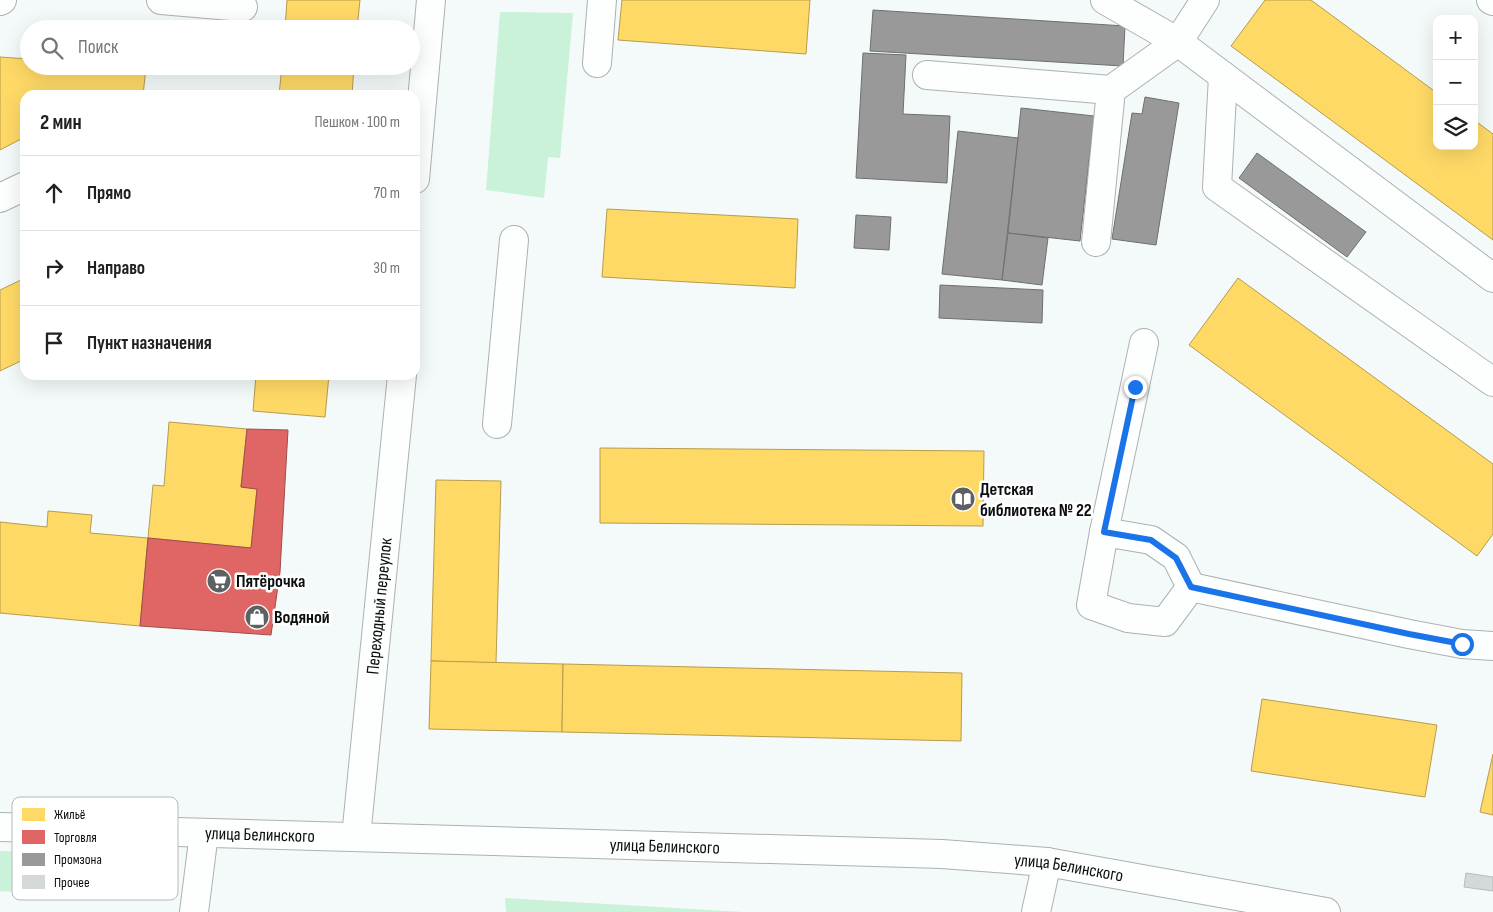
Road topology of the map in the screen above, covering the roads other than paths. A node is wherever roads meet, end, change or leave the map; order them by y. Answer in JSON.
{"nodes":[{"id":1,"x":161,"y":0,"type":"edge"},
{"id":2,"x":431,"y":0,"type":"edge"},
{"id":3,"x":602,"y":0,"type":"edge"},
{"id":4,"x":1105,"y":0,"type":"edge"},
{"id":5,"x":1205,"y":0,"type":"edge"},
{"id":6,"x":243,"y":6,"type":"dead end"},
{"id":7,"x":1178,"y":42,"type":"junction"},
{"id":8,"x":597,"y":63,"type":"dead end"},
{"id":9,"x":927,"y":75,"type":"dead end"},
{"id":10,"x":1223,"y":76,"type":"junction"},
{"id":11,"x":1111,"y":90,"type":"junction"},
{"id":12,"x":420,"y":110,"type":"edge"},
{"id":13,"x":20,"y":188,"type":"edge"},
{"id":14,"x":0,"y":198,"type":"edge"},
{"id":15,"x":514,"y":240,"type":"dead end"},
{"id":16,"x":1096,"y":242,"type":"dead end"},
{"id":17,"x":1493,"y":278,"type":"edge"},
{"id":18,"x":1144,"y":343,"type":"dead end"},
{"id":19,"x":402,"y":380,"type":"edge"},
{"id":20,"x":1493,"y":382,"type":"edge"},
{"id":21,"x":497,"y":424,"type":"dead end"},
{"id":22,"x":1104,"y":532,"type":"junction"},
{"id":23,"x":1191,"y":587,"type":"junction"},
{"id":24,"x":1493,"y":646,"type":"edge"},
{"id":25,"x":178,"y":832,"type":"edge"},
{"id":26,"x":204,"y":833,"type":"junction"},
{"id":27,"x":356,"y":838,"type":"junction"},
{"id":28,"x":1047,"y":862,"type":"junction"},
{"id":29,"x":194,"y":912,"type":"edge"},
{"id":30,"x":1036,"y":912,"type":"edge"},
{"id":31,"x":1326,"y":912,"type":"edge"}],
"edges":[{"from":1,"to":6,"type":"main road"},
{"from":2,"to":12,"type":"main road"},
{"from":3,"to":8,"type":"main road"},
{"from":4,"to":7,"type":"main road"},
{"from":5,"to":7,"type":"main road"},
{"from":7,"to":10,"type":"main road"},
{"from":7,"to":11,"type":"main road"},
{"from":9,"to":11,"type":"main road"},
{"from":10,"to":17,"type":"main road"},
{"from":10,"to":20,"type":"main road"},
{"from":11,"to":16,"type":"main road"},
{"from":13,"to":14,"type":"main road"},
{"from":15,"to":21,"type":"main road"},
{"from":18,"to":22,"type":"main road"},
{"from":19,"to":27,"type":"main road","name":"Переходный переулок"},
{"from":22,"to":23,"type":"main road"},
{"from":22,"to":23,"type":"main road"},
{"from":23,"to":24,"type":"main road"},
{"from":25,"to":26,"type":"main road","name":"улица Белинского"},
{"from":26,"to":27,"type":"main road","name":"улица Белинского"},
{"from":26,"to":29,"type":"main road"},
{"from":27,"to":28,"type":"main road","name":"улица Белинского"},
{"from":28,"to":30,"type":"main road"},
{"from":28,"to":31,"type":"main road","name":"улица Белинского"}]}
